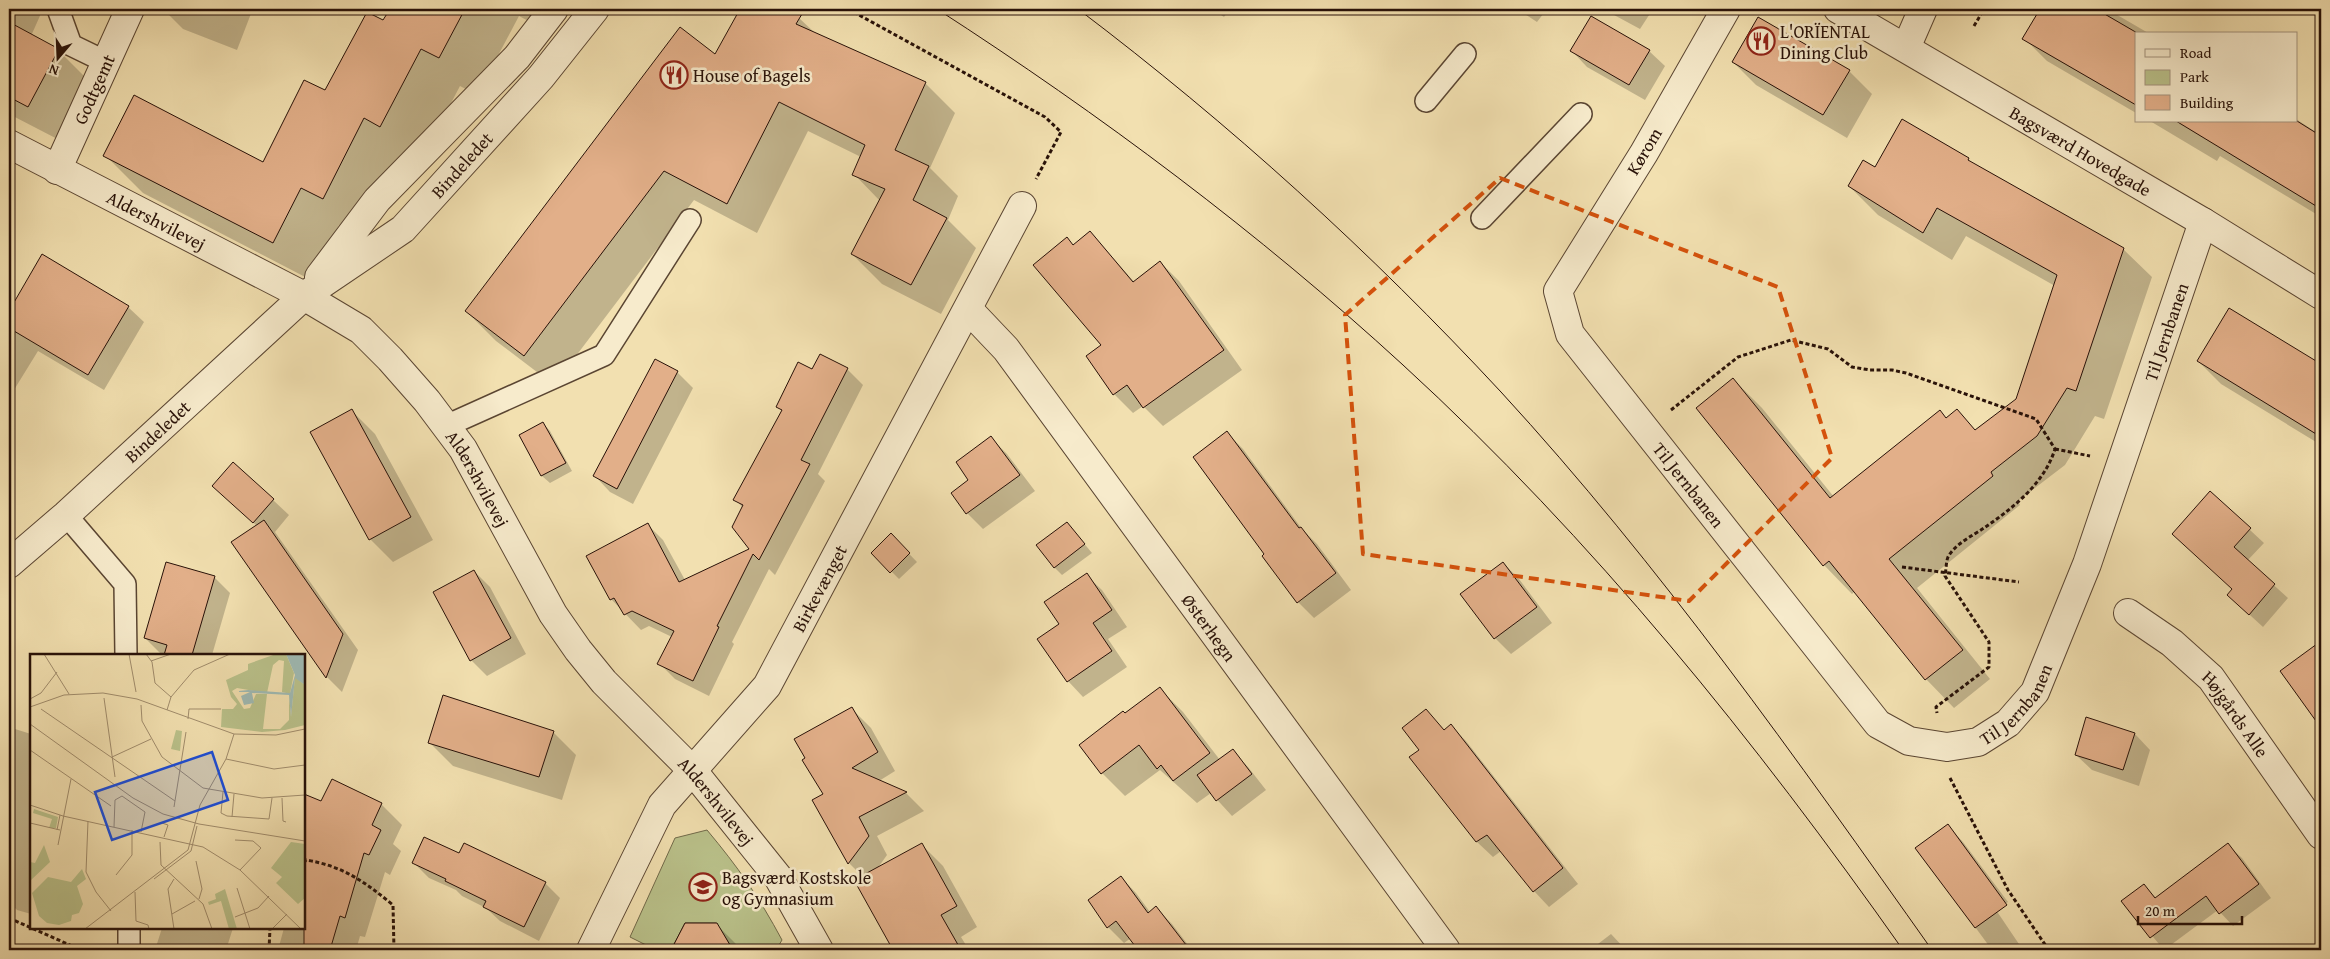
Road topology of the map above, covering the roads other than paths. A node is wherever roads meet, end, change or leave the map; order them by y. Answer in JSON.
{"nodes":[{"id":1,"x":58,"y":9,"type":"edge"},
{"id":2,"x":130,"y":9,"type":"edge"},
{"id":3,"x":554,"y":9,"type":"edge"},
{"id":4,"x":595,"y":9,"type":"edge"},
{"id":5,"x":1726,"y":9,"type":"edge"},
{"id":6,"x":1838,"y":9,"type":"edge"},
{"id":7,"x":1923,"y":9,"type":"edge"},
{"id":8,"x":1906,"y":48,"type":"junction"},
{"id":9,"x":1465,"y":54,"type":"dead end"},
{"id":10,"x":106,"y":62,"type":"junction"},
{"id":11,"x":1426,"y":101,"type":"dead end"},
{"id":12,"x":1581,"y":114,"type":"dead end"},
{"id":13,"x":9,"y":144,"type":"edge"},
{"id":14,"x":57,"y":170,"type":"junction"},
{"id":15,"x":1022,"y":206,"type":"road end"},
{"id":16,"x":1482,"y":218,"type":"dead end"},
{"id":17,"x":690,"y":220,"type":"dead end"},
{"id":18,"x":2203,"y":222,"type":"junction"},
{"id":19,"x":1558,"y":291,"type":"joint"},
{"id":20,"x":2321,"y":295,"type":"edge"},
{"id":21,"x":304,"y":296,"type":"junction"},
{"id":22,"x":968,"y":309,"type":"junction"},
{"id":23,"x":446,"y":426,"type":"junction"},
{"id":24,"x":66,"y":516,"type":"junction"},
{"id":25,"x":9,"y":564,"type":"edge"},
{"id":26,"x":2128,"y":613,"type":"dead end"},
{"id":27,"x":126,"y":654,"type":"edge"},
{"id":28,"x":693,"y":771,"type":"junction"},
{"id":29,"x":2321,"y":835,"type":"edge"},
{"id":30,"x":129,"y":929,"type":"edge"},
{"id":31,"x":129,"y":950,"type":"edge"},
{"id":32,"x":591,"y":950,"type":"edge"},
{"id":33,"x":819,"y":950,"type":"edge"},
{"id":34,"x":1446,"y":950,"type":"edge"}],
"edges":[{"from":1,"to":10,"type":"lane"},
{"from":2,"to":10,"type":"street","name":"Godtgemt"},
{"from":3,"to":21,"type":"street","name":"Bindeledet"},
{"from":4,"to":21,"type":"street","name":"Bindeledet"},
{"from":5,"to":19,"type":"street","name":"Kørom"},
{"from":6,"to":8,"type":"street","name":"Bagsværd Hovedgade"},
{"from":7,"to":8,"type":"street"},
{"from":8,"to":18,"type":"street","name":"Bagsværd Hovedgade"},
{"from":9,"to":11,"type":"lane"},
{"from":10,"to":14,"type":"street","name":"Godtgemt"},
{"from":12,"to":16,"type":"lane"},
{"from":13,"to":14,"type":"street","name":"Aldershvilevej"},
{"from":14,"to":21,"type":"street","name":"Aldershvilevej"},
{"from":15,"to":22,"type":"street","name":"Birkevænget"},
{"from":17,"to":23,"type":"lane"},
{"from":18,"to":19,"type":"street","name":"Til Jernbanen"},
{"from":18,"to":20,"type":"street","name":"Bagsværd Hovedgade"},
{"from":21,"to":23,"type":"street","name":"Aldershvilevej"},
{"from":21,"to":24,"type":"street","name":"Bindeledet"},
{"from":22,"to":28,"type":"street","name":"Birkevænget"},
{"from":22,"to":34,"type":"street","name":"Østerhegn"},
{"from":23,"to":28,"type":"street","name":"Aldershvilevej"},
{"from":24,"to":25,"type":"street","name":"Bindeledet"},
{"from":24,"to":27,"type":"lane"},
{"from":26,"to":29,"type":"street","name":"Højgårds Alle"},
{"from":28,"to":32,"type":"street","name":"Birkevænget"},
{"from":28,"to":33,"type":"street","name":"Aldershvilevej"},
{"from":30,"to":31,"type":"lane"}]}
